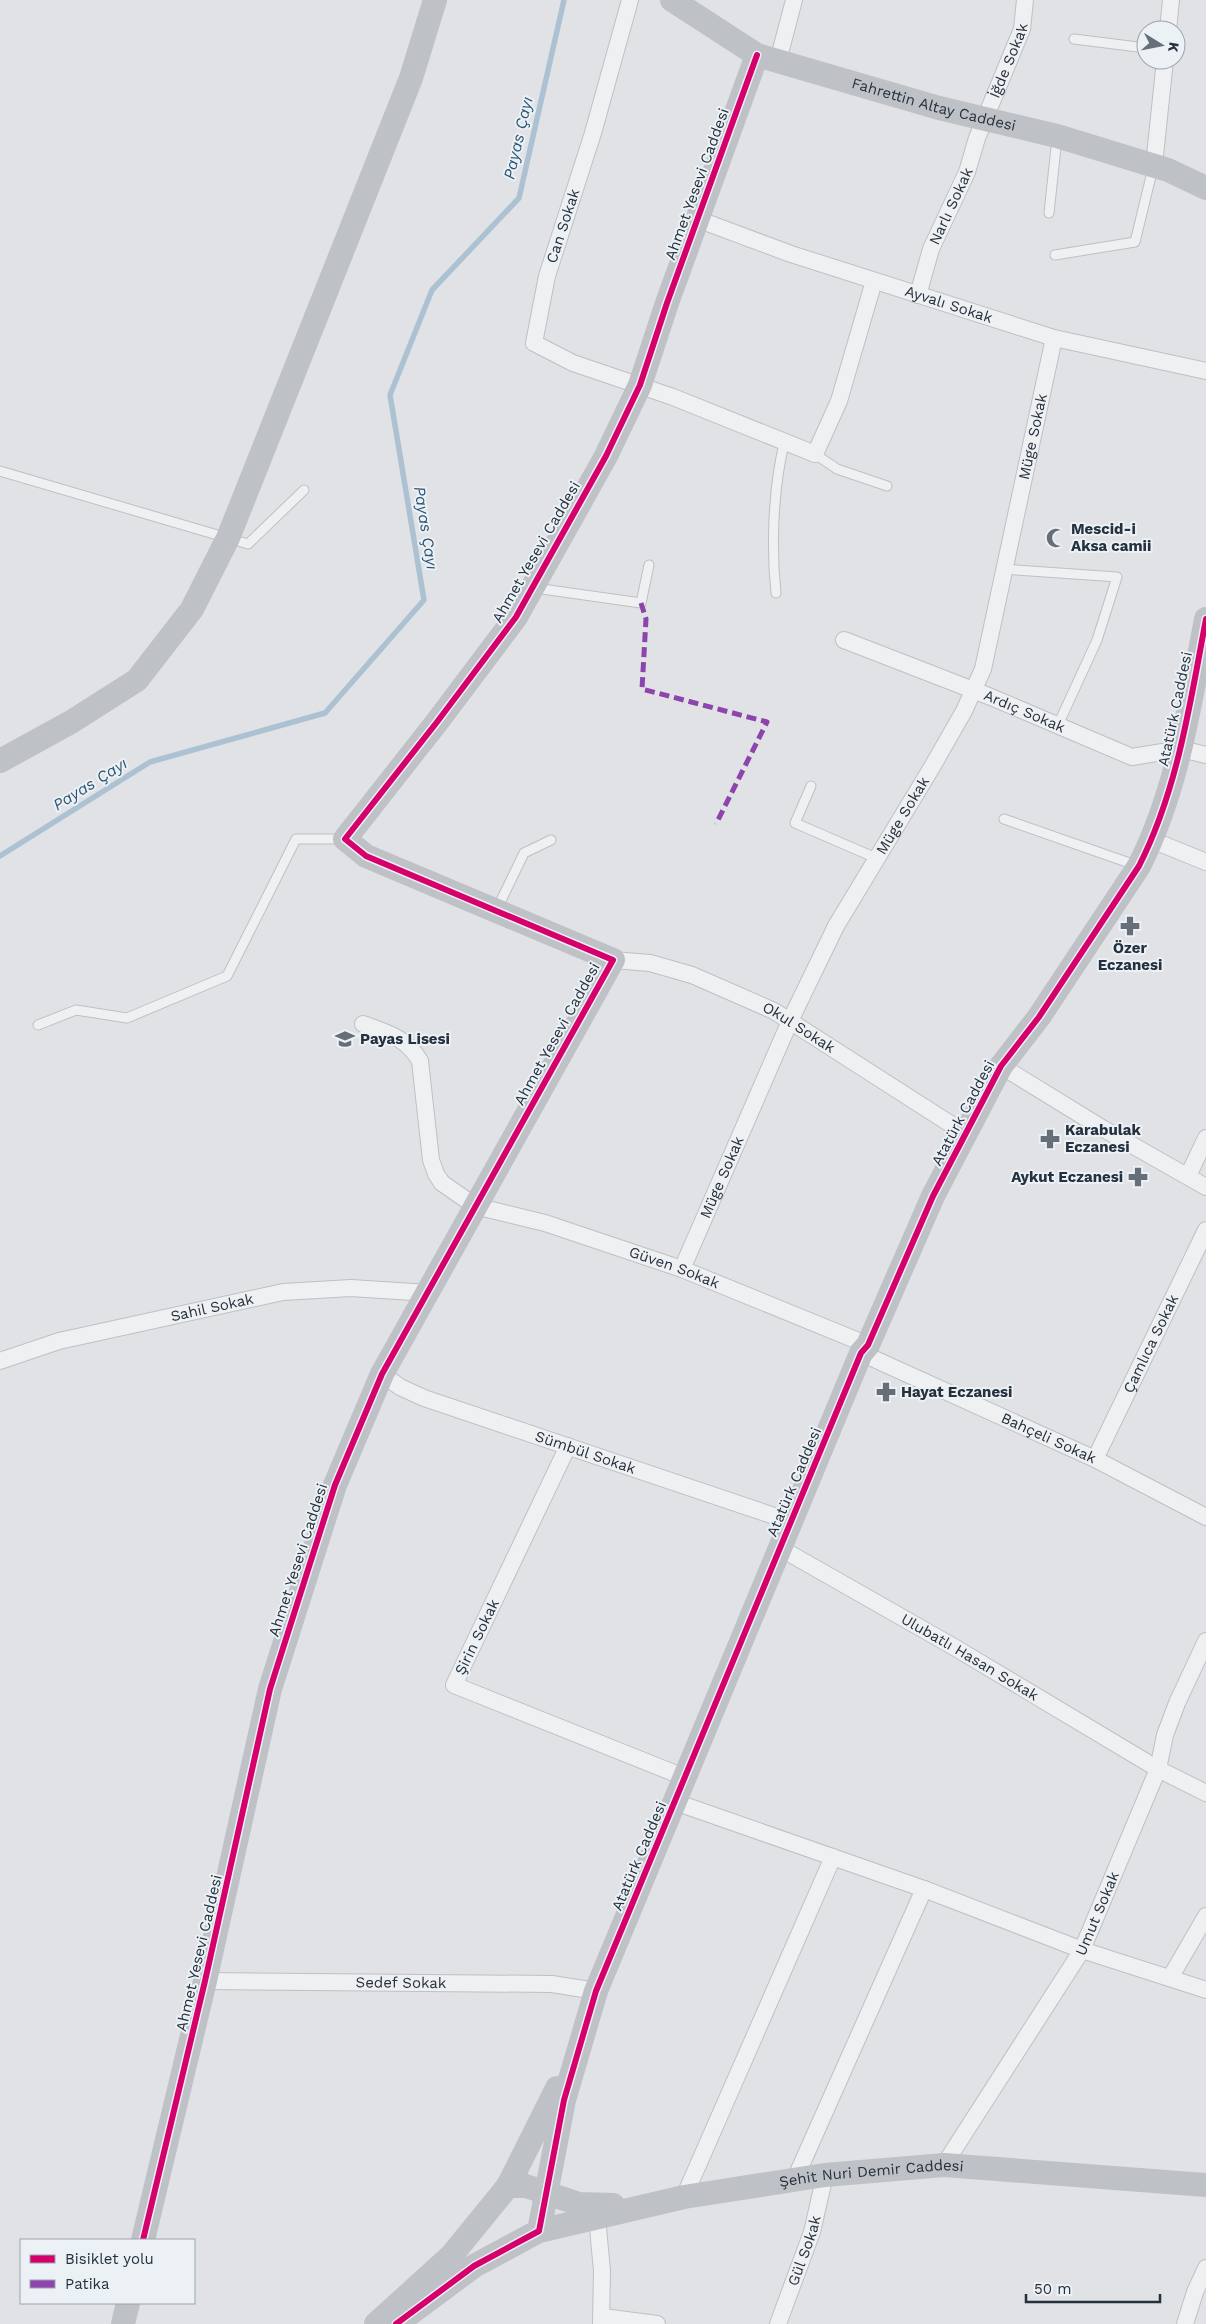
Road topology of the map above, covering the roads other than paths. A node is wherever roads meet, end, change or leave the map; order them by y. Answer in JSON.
{"nodes":[{"id":1,"x":435,"y":0,"type":"edge"},
{"id":2,"x":630,"y":0,"type":"edge"},
{"id":3,"x":672,"y":0,"type":"edge"},
{"id":4,"x":794,"y":0,"type":"edge"},
{"id":5,"x":1025,"y":0,"type":"edge"},
{"id":6,"x":1171,"y":0,"type":"edge"},
{"id":7,"x":1169,"y":20,"type":"edge"},
{"id":8,"x":1074,"y":39,"type":"dead end"},
{"id":9,"x":1136,"y":47,"type":"edge"},
{"id":10,"x":768,"y":58,"type":"junction"},
{"id":11,"x":1164,"y":70,"type":"edge"},
{"id":12,"x":985,"y":118,"type":"junction"},
{"id":13,"x":1058,"y":136,"type":"junction"},
{"id":14,"x":1154,"y":165,"type":"junction"},
{"id":15,"x":1206,"y":188,"type":"edge"},
{"id":16,"x":1049,"y":213,"type":"dead end"},
{"id":17,"x":697,"y":219,"type":"junction"},
{"id":18,"x":1055,"y":255,"type":"dead end"},
{"id":19,"x":874,"y":281,"type":"junction"},
{"id":20,"x":918,"y":295,"type":"junction"},
{"id":21,"x":1054,"y":338,"type":"junction"},
{"id":22,"x":1206,"y":371,"type":"edge"},
{"id":23,"x":640,"y":386,"type":"junction"},
{"id":24,"x":785,"y":440,"type":"junction"},
{"id":25,"x":815,"y":454,"type":"junction"},
{"id":26,"x":0,"y":471,"type":"edge"},
{"id":27,"x":887,"y":486,"type":"dead end"},
{"id":28,"x":304,"y":490,"type":"dead end"},
{"id":29,"x":228,"y":538,"type":"junction"},
{"id":30,"x":649,"y":565,"type":"dead end"},
{"id":31,"x":1003,"y":569,"type":"junction"},
{"id":32,"x":533,"y":588,"type":"junction"},
{"id":33,"x":776,"y":593,"type":"dead end"},
{"id":34,"x":1206,"y":619,"type":"edge"},
{"id":35,"x":844,"y":640,"type":"dead end"},
{"id":36,"x":973,"y":692,"type":"junction"},
{"id":37,"x":1058,"y":726,"type":"junction"},
{"id":38,"x":1182,"y":749,"type":"junction"},
{"id":39,"x":1206,"y":755,"type":"edge"},
{"id":40,"x":0,"y":761,"type":"edge"},
{"id":41,"x":811,"y":786,"type":"dead end"},
{"id":42,"x":1004,"y":819,"type":"dead end"},
{"id":43,"x":345,"y":839,"type":"junction"},
{"id":44,"x":551,"y":840,"type":"dead end"},
{"id":45,"x":1152,"y":840,"type":"junction"},
{"id":46,"x":876,"y":858,"type":"junction"},
{"id":47,"x":1206,"y":862,"type":"edge"},
{"id":48,"x":1138,"y":866,"type":"junction"},
{"id":49,"x":496,"y":911,"type":"junction"},
{"id":50,"x":613,"y":960,"type":"junction"},
{"id":51,"x":790,"y":1021,"type":"junction"},
{"id":52,"x":363,"y":1024,"type":"dead end"},
{"id":53,"x":38,"y":1025,"type":"dead end"},
{"id":54,"x":1001,"y":1066,"type":"junction"},
{"id":55,"x":966,"y":1134,"type":"junction"},
{"id":56,"x":1206,"y":1138,"type":"edge"},
{"id":57,"x":1188,"y":1176,"type":"junction"},
{"id":58,"x":1206,"y":1186,"type":"edge"},
{"id":59,"x":475,"y":1206,"type":"junction"},
{"id":60,"x":1206,"y":1230,"type":"edge"},
{"id":61,"x":682,"y":1269,"type":"junction"},
{"id":62,"x":428,"y":1293,"type":"junction"},
{"id":63,"x":865,"y":1349,"type":"junction"},
{"id":64,"x":0,"y":1361,"type":"edge"},
{"id":65,"x":382,"y":1374,"type":"junction"},
{"id":66,"x":568,"y":1446,"type":"junction"},
{"id":67,"x":1095,"y":1459,"type":"junction"},
{"id":68,"x":1206,"y":1517,"type":"edge"},
{"id":69,"x":792,"y":1522,"type":"junction"},
{"id":70,"x":780,"y":1548,"type":"junction"},
{"id":71,"x":1206,"y":1641,"type":"edge"},
{"id":72,"x":1158,"y":1769,"type":"junction"},
{"id":73,"x":684,"y":1778,"type":"junction"},
{"id":74,"x":1206,"y":1793,"type":"edge"},
{"id":75,"x":674,"y":1802,"type":"junction"},
{"id":76,"x":833,"y":1857,"type":"junction"},
{"id":77,"x":924,"y":1889,"type":"junction"},
{"id":78,"x":1206,"y":1916,"type":"edge"},
{"id":79,"x":1082,"y":1950,"type":"junction"},
{"id":80,"x":1170,"y":1978,"type":"junction"},
{"id":81,"x":205,"y":1981,"type":"junction"},
{"id":82,"x":1206,"y":1990,"type":"edge"},
{"id":83,"x":596,"y":1991,"type":"junction"},
{"id":84,"x":944,"y":2165,"type":"junction"},
{"id":85,"x":824,"y":2175,"type":"junction"},
{"id":86,"x":795,"y":2179,"type":"junction"},
{"id":87,"x":1206,"y":2185,"type":"edge"},
{"id":88,"x":508,"y":2186,"type":"junction"},
{"id":89,"x":546,"y":2193,"type":"junction"},
{"id":90,"x":676,"y":2199,"type":"junction"},
{"id":91,"x":490,"y":2206,"type":"junction"},
{"id":92,"x":597,"y":2217,"type":"junction"},
{"id":93,"x":530,"y":2236,"type":"junction"},
{"id":94,"x":143,"y":2239,"type":"edge"},
{"id":95,"x":1206,"y":2268,"type":"edge"},
{"id":96,"x":128,"y":2304,"type":"edge"},
{"id":97,"x":602,"y":2321,"type":"edge"},
{"id":98,"x":123,"y":2324,"type":"edge"},
{"id":99,"x":376,"y":2324,"type":"edge"},
{"id":100,"x":396,"y":2324,"type":"edge"},
{"id":101,"x":657,"y":2324,"type":"edge"},
{"id":102,"x":778,"y":2324,"type":"edge"},
{"id":103,"x":1184,"y":2324,"type":"edge"}],
"edges":[{"from":1,"to":29,"type":"street"},
{"from":2,"to":23,"type":"street","name":"Can Sokak"},
{"from":3,"to":10,"type":"street","name":"Fahrettin Altay Caddesi"},
{"from":4,"to":10,"type":"street"},
{"from":5,"to":12,"type":"street","name":"İğde Sokak"},
{"from":6,"to":7,"type":"street"},
{"from":8,"to":9,"type":"lane"},
{"from":10,"to":12,"type":"street","name":"Fahrettin Altay Caddesi"},
{"from":10,"to":17,"type":"street","name":"Ahmet Yesevi Caddesi"},
{"from":11,"to":14,"type":"street"},
{"from":12,"to":13,"type":"street","name":"Fahrettin Altay Caddesi"},
{"from":12,"to":20,"type":"street","name":"Narlı Sokak"},
{"from":13,"to":14,"type":"street","name":"Fahrettin Altay Caddesi"},
{"from":13,"to":16,"type":"lane"},
{"from":14,"to":15,"type":"street","name":"Fahrettin Altay Caddesi"},
{"from":14,"to":18,"type":"lane"},
{"from":17,"to":19,"type":"street","name":"Ayvalı Sokak"},
{"from":17,"to":23,"type":"street","name":"Ahmet Yesevi Caddesi"},
{"from":19,"to":20,"type":"street","name":"Ayvalı Sokak"},
{"from":19,"to":25,"type":"street"},
{"from":20,"to":21,"type":"street","name":"Ayvalı Sokak"},
{"from":21,"to":22,"type":"street","name":"Ayvalı Sokak"},
{"from":21,"to":31,"type":"street","name":"Müge Sokak"},
{"from":23,"to":24,"type":"street"},
{"from":23,"to":32,"type":"street","name":"Ahmet Yesevi Caddesi"},
{"from":24,"to":25,"type":"street"},
{"from":24,"to":33,"type":"lane"},
{"from":25,"to":27,"type":"lane"},
{"from":26,"to":29,"type":"lane"},
{"from":28,"to":29,"type":"lane"},
{"from":29,"to":40,"type":"street"},
{"from":30,"to":32,"type":"lane"},
{"from":31,"to":36,"type":"street","name":"Müge Sokak"},
{"from":31,"to":37,"type":"lane"},
{"from":32,"to":43,"type":"street","name":"Ahmet Yesevi Caddesi"},
{"from":34,"to":38,"type":"street","name":"Atatürk Caddesi"},
{"from":35,"to":36,"type":"street","name":"Ardıç Sokak"},
{"from":36,"to":37,"type":"street","name":"Ardıç Sokak"},
{"from":36,"to":46,"type":"street","name":"Müge Sokak"},
{"from":37,"to":38,"type":"street","name":"Ardıç Sokak"},
{"from":38,"to":39,"type":"street","name":"Ardıç Sokak"},
{"from":38,"to":45,"type":"street","name":"Atatürk Caddesi"},
{"from":41,"to":46,"type":"lane"},
{"from":42,"to":48,"type":"lane"},
{"from":43,"to":49,"type":"street","name":"Ahmet Yesevi Caddesi"},
{"from":43,"to":53,"type":"lane"},
{"from":44,"to":49,"type":"lane"},
{"from":45,"to":47,"type":"street"},
{"from":45,"to":48,"type":"street","name":"Atatürk Caddesi"},
{"from":46,"to":51,"type":"street","name":"Müge Sokak"},
{"from":48,"to":54,"type":"street","name":"Atatürk Caddesi"},
{"from":49,"to":50,"type":"street","name":"Ahmet Yesevi Caddesi"},
{"from":50,"to":51,"type":"street","name":"Okul Sokak"},
{"from":50,"to":59,"type":"street","name":"Ahmet Yesevi Caddesi"},
{"from":51,"to":55,"type":"street","name":"Okul Sokak"},
{"from":51,"to":61,"type":"street","name":"Müge Sokak"},
{"from":52,"to":59,"type":"street"},
{"from":54,"to":55,"type":"street","name":"Atatürk Caddesi"},
{"from":54,"to":57,"type":"street"},
{"from":55,"to":63,"type":"street","name":"Atatürk Caddesi"},
{"from":56,"to":57,"type":"street"},
{"from":57,"to":58,"type":"street"},
{"from":59,"to":61,"type":"street","name":"Güven Sokak"},
{"from":59,"to":62,"type":"street","name":"Ahmet Yesevi Caddesi"},
{"from":60,"to":67,"type":"street","name":"Çamlıca Sokak"},
{"from":61,"to":63,"type":"street","name":"Güven Sokak"},
{"from":62,"to":64,"type":"street","name":"Sahil Sokak"},
{"from":62,"to":65,"type":"street","name":"Ahmet Yesevi Caddesi"},
{"from":63,"to":67,"type":"street","name":"Bahçeli Sokak"},
{"from":63,"to":69,"type":"street","name":"Atatürk Caddesi"},
{"from":65,"to":66,"type":"street","name":"Sümbül Sokak"},
{"from":65,"to":81,"type":"street","name":"Ahmet Yesevi Caddesi"},
{"from":66,"to":69,"type":"street","name":"Sümbül Sokak"},
{"from":66,"to":73,"type":"street","name":"Şirin Sokak"},
{"from":67,"to":68,"type":"street","name":"Bahçeli Sokak"},
{"from":69,"to":70,"type":"street","name":"Atatürk Caddesi"},
{"from":70,"to":72,"type":"street","name":"Ulubatlı Hasan Sokak"},
{"from":70,"to":73,"type":"street","name":"Atatürk Caddesi"},
{"from":71,"to":72,"type":"street","name":"Umut Sokak"},
{"from":72,"to":74,"type":"street","name":"Ulubatlı Hasan Sokak"},
{"from":72,"to":79,"type":"street","name":"Umut Sokak"},
{"from":73,"to":75,"type":"street","name":"Atatürk Caddesi"},
{"from":75,"to":76,"type":"street"},
{"from":75,"to":83,"type":"street","name":"Atatürk Caddesi"},
{"from":76,"to":77,"type":"street"},
{"from":76,"to":90,"type":"street"},
{"from":77,"to":79,"type":"street"},
{"from":77,"to":86,"type":"street"},
{"from":78,"to":80,"type":"street"},
{"from":79,"to":80,"type":"street"},
{"from":79,"to":84,"type":"street","name":"Umut Sokak"},
{"from":80,"to":82,"type":"street"},
{"from":81,"to":83,"type":"street","name":"Sedef Sokak"},
{"from":81,"to":94,"type":"street","name":"Ahmet Yesevi Caddesi"},
{"from":83,"to":88,"type":"street"},
{"from":83,"to":89,"type":"street","name":"Atatürk Caddesi"},
{"from":84,"to":85,"type":"street","name":"Şehit Nuri Demir Caddesi"},
{"from":84,"to":87,"type":"street","name":"Şehit Nuri Demir Caddesi"},
{"from":85,"to":86,"type":"street","name":"Şehit Nuri Demir Caddesi"},
{"from":85,"to":102,"type":"street","name":"Gül Sokak"},
{"from":86,"to":90,"type":"street","name":"Şehit Nuri Demir Caddesi"},
{"from":88,"to":89,"type":"street"},
{"from":88,"to":91,"type":"street"},
{"from":89,"to":90,"type":"street"},
{"from":89,"to":93,"type":"street","name":"Atatürk Caddesi"},
{"from":90,"to":92,"type":"street","name":"Şehit Nuri Demir Caddesi"},
{"from":91,"to":93,"type":"street"},
{"from":91,"to":99,"type":"street"},
{"from":92,"to":93,"type":"street","name":"Şehit Nuri Demir Caddesi"},
{"from":92,"to":97,"type":"street"},
{"from":93,"to":100,"type":"street"},
{"from":95,"to":103,"type":"street"},
{"from":96,"to":98,"type":"street"},
{"from":97,"to":101,"type":"street"}]}
